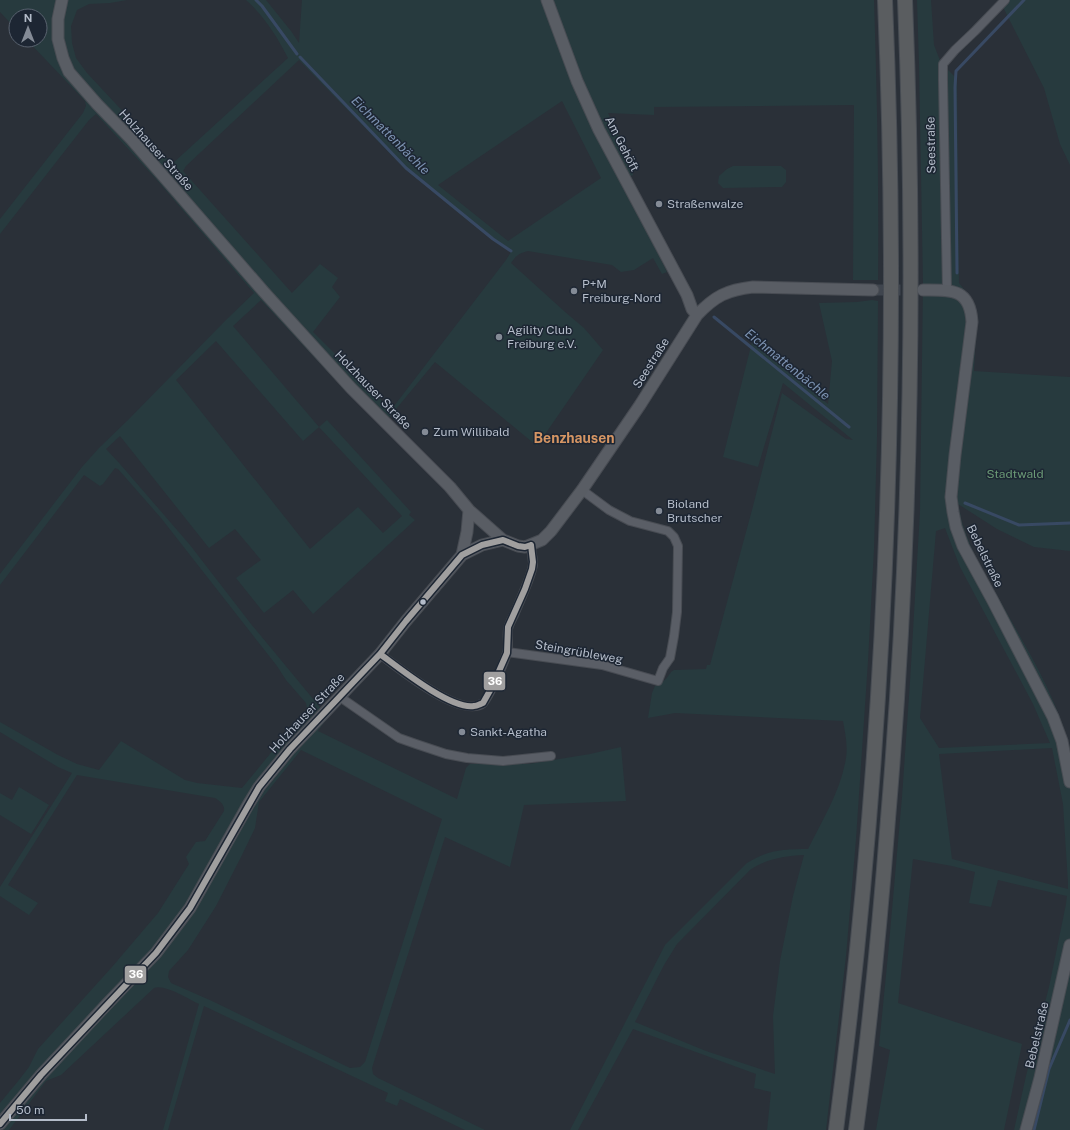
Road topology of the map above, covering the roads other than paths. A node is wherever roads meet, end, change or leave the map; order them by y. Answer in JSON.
{"nodes":[{"id":1,"x":62,"y":0,"type":"edge"},
{"id":2,"x":546,"y":0,"type":"edge"},
{"id":3,"x":885,"y":0,"type":"edge"},
{"id":4,"x":905,"y":0,"type":"edge"},
{"id":5,"x":1005,"y":0,"type":"edge"},
{"id":6,"x":873,"y":290,"type":"tunnel mouth"},
{"id":7,"x":923,"y":290,"type":"tunnel mouth"},
{"id":8,"x":947,"y":290,"type":"junction"},
{"id":9,"x":687,"y":295,"type":"junction"},
{"id":10,"x":708,"y":304,"type":"junction"},
{"id":11,"x":697,"y":315,"type":"junction"},
{"id":12,"x":582,"y":490,"type":"junction"},
{"id":13,"x":469,"y":510,"type":"junction"},
{"id":14,"x":503,"y":540,"type":"junction"},
{"id":15,"x":531,"y":545,"type":"junction"},
{"id":16,"x":462,"y":555,"type":"junction"},
{"id":17,"x":507,"y":652,"type":"junction"},
{"id":18,"x":380,"y":654,"type":"junction"},
{"id":19,"x":340,"y":697,"type":"junction"},
{"id":20,"x":551,"y":756,"type":"dead end"},
{"id":21,"x":1070,"y":782,"type":"edge"},
{"id":22,"x":1070,"y":944,"type":"edge"},
{"id":23,"x":0,"y":1124,"type":"edge"},
{"id":24,"x":836,"y":1130,"type":"edge"},
{"id":25,"x":856,"y":1130,"type":"edge"},
{"id":26,"x":1026,"y":1130,"type":"edge"}],
"edges":[{"from":1,"to":13,"type":"street","name":"Holzhauser Straße"},
{"from":2,"to":9,"type":"street","name":"Am Gehöft"},
{"from":3,"to":24,"type":"highway"},
{"from":4,"to":25,"type":"highway"},
{"from":5,"to":8,"type":"street","name":"Seestraße"},
{"from":6,"to":10,"type":"street","name":"Seestraße"},
{"from":7,"to":8,"type":"street"},
{"from":8,"to":21,"type":"street","name":"Bebelstraße"},
{"from":9,"to":10,"type":"street"},
{"from":9,"to":11,"type":"street","name":"Am Gehöft"},
{"from":10,"to":11,"type":"street","name":"Seestraße"},
{"from":11,"to":12,"type":"street","name":"Seestraße"},
{"from":12,"to":15,"type":"street","name":"Seestraße"},
{"from":12,"to":17,"type":"street","name":"Steingrübleweg"},
{"from":13,"to":14,"type":"street"},
{"from":13,"to":16,"type":"street","name":"Holzhauser Straße"},
{"from":14,"to":15,"type":"street"},
{"from":14,"to":16,"type":"street"},
{"from":15,"to":17,"type":"street"},
{"from":16,"to":18,"type":"street","name":"Holzhauser Straße"},
{"from":17,"to":18,"type":"street"},
{"from":18,"to":19,"type":"street","name":"Holzhauser Straße"},
{"from":19,"to":20,"type":"street"},
{"from":19,"to":23,"type":"street","name":"Holzhauser Straße"},
{"from":22,"to":26,"type":"street","name":"Bebelstraße"}]}
